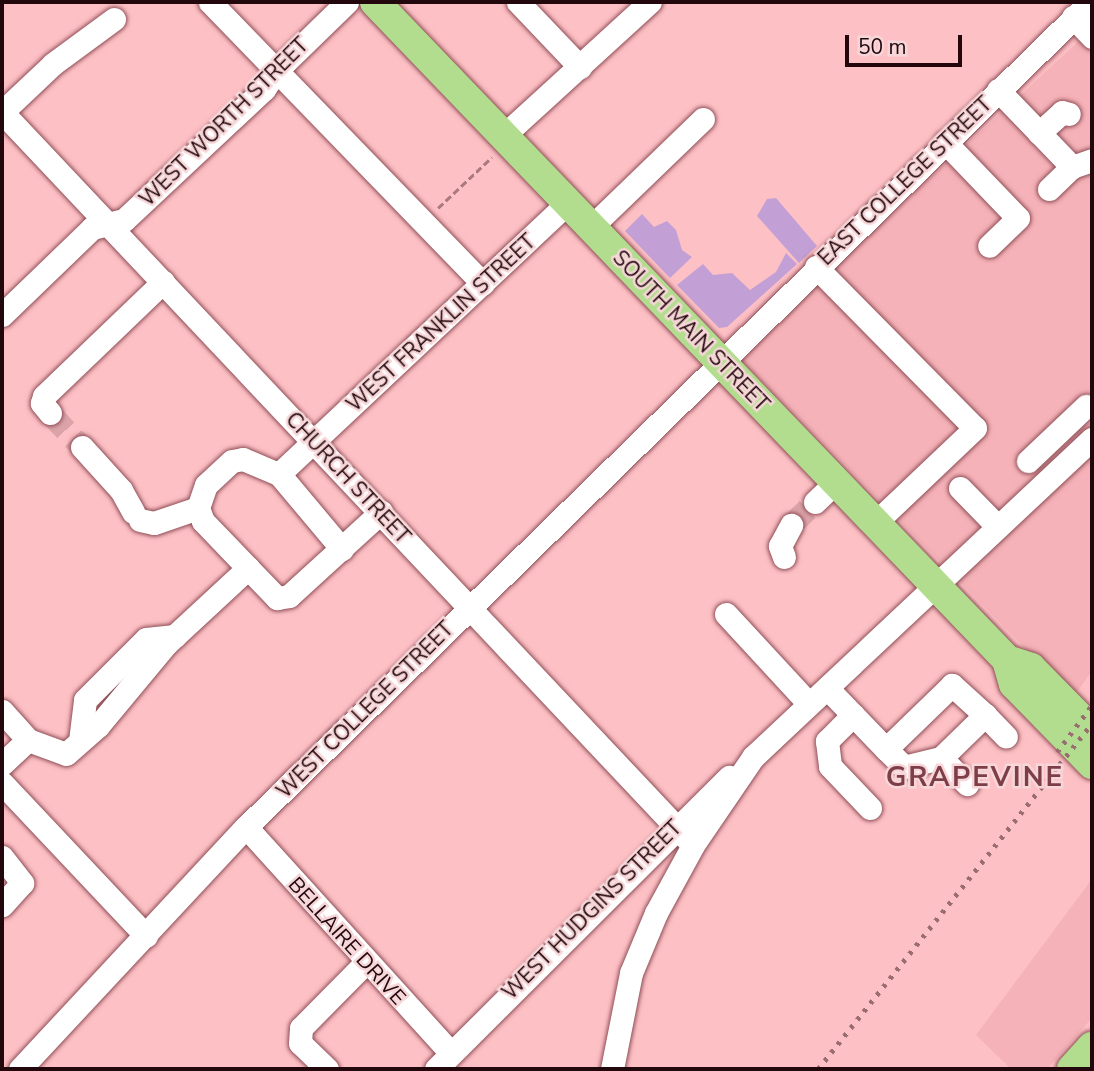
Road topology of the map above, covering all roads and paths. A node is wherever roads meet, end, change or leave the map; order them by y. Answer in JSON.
{"nodes":[{"id":1,"x":210,"y":2,"type":"edge"},
{"id":2,"x":347,"y":2,"type":"edge"},
{"id":3,"x":375,"y":2,"type":"edge"},
{"id":4,"x":518,"y":2,"type":"edge"},
{"id":5,"x":650,"y":2,"type":"edge"},
{"id":6,"x":1082,"y":10,"type":"edge"},
{"id":7,"x":114,"y":19,"type":"dead end"},
{"id":8,"x":1092,"y":37,"type":"edge"},
{"id":9,"x":580,"y":67,"type":"junction"},
{"id":10,"x":276,"y":71,"type":"junction"},
{"id":11,"x":998,"y":90,"type":"junction"},
{"id":12,"x":2,"y":112,"type":"edge"},
{"id":13,"x":1069,"y":114,"type":"dead end"},
{"id":14,"x":703,"y":119,"type":"dead end"},
{"id":15,"x":1039,"y":133,"type":"junction"},
{"id":16,"x":945,"y":142,"type":"junction"},
{"id":17,"x":498,"y":147,"type":"junction"},
{"id":18,"x":1082,"y":163,"type":"edge"},
{"id":19,"x":1049,"y":189,"type":"dead end"},
{"id":20,"x":567,"y":204,"type":"junction"},
{"id":21,"x":423,"y":222,"type":"junction"},
{"id":22,"x":108,"y":225,"type":"junction"},
{"id":23,"x":590,"y":228,"type":"junction"},
{"id":24,"x":989,"y":246,"type":"dead end"},
{"id":25,"x":816,"y":267,"type":"junction"},
{"id":26,"x":163,"y":282,"type":"junction"},
{"id":27,"x":483,"y":284,"type":"junction"},
{"id":28,"x":2,"y":315,"type":"edge"},
{"id":29,"x":720,"y":359,"type":"junction"},
{"id":30,"x":1086,"y":406,"type":"dead end"},
{"id":31,"x":50,"y":413,"type":"dead end"},
{"id":32,"x":1055,"y":435,"type":"junction"},
{"id":33,"x":1092,"y":439,"type":"edge"},
{"id":34,"x":315,"y":443,"type":"junction"},
{"id":35,"x":82,"y":447,"type":"tunnel mouth"},
{"id":36,"x":1074,"y":456,"type":"junction"},
{"id":37,"x":1028,"y":461,"type":"dead end"},
{"id":38,"x":279,"y":474,"type":"junction"},
{"id":39,"x":837,"y":481,"type":"junction"},
{"id":40,"x":960,"y":488,"type":"dead end"},
{"id":41,"x":815,"y":502,"type":"tunnel mouth"},
{"id":42,"x":198,"y":508,"type":"junction"},
{"id":43,"x":381,"y":512,"type":"junction"},
{"id":44,"x":876,"y":523,"type":"junction"},
{"id":45,"x":791,"y":525,"type":"tunnel mouth"},
{"id":46,"x":998,"y":527,"type":"junction"},
{"id":47,"x":342,"y":549,"type":"junction"},
{"id":48,"x":782,"y":551,"type":"dead end"},
{"id":49,"x":248,"y":568,"type":"junction"},
{"id":50,"x":937,"y":585,"type":"junction"},
{"id":51,"x":469,"y":607,"type":"junction"},
{"id":52,"x":726,"y":614,"type":"dead end"},
{"id":53,"x":1007,"y":660,"type":"junction"},
{"id":54,"x":827,"y":688,"type":"junction"},
{"id":55,"x":809,"y":704,"type":"junction"},
{"id":56,"x":2,"y":711,"type":"edge"},
{"id":57,"x":853,"y":715,"type":"junction"},
{"id":58,"x":985,"y":715,"type":"junction"},
{"id":59,"x":1092,"y":730,"type":"edge"},
{"id":60,"x":1006,"y":737,"type":"dead end"},
{"id":61,"x":28,"y":740,"type":"junction"},
{"id":62,"x":886,"y":749,"type":"junction"},
{"id":63,"x":754,"y":757,"type":"junction"},
{"id":64,"x":941,"y":758,"type":"junction"},
{"id":65,"x":2,"y":764,"type":"edge"},
{"id":66,"x":1092,"y":764,"type":"edge"},
{"id":67,"x":2,"y":783,"type":"edge"},
{"id":68,"x":967,"y":784,"type":"dead end"},
{"id":69,"x":870,"y":808,"type":"dead end"},
{"id":70,"x":246,"y":827,"type":"junction"},
{"id":71,"x":675,"y":827,"type":"junction"},
{"id":72,"x":693,"y":845,"type":"junction"},
{"id":73,"x":2,"y":857,"type":"edge"},
{"id":74,"x":2,"y":905,"type":"edge"},
{"id":75,"x":146,"y":936,"type":"junction"},
{"id":76,"x":365,"y":963,"type":"junction"},
{"id":77,"x":1092,"y":1047,"type":"edge"},
{"id":78,"x":443,"y":1061,"type":"edge"},
{"id":79,"x":20,"y":1069,"type":"edge"},
{"id":80,"x":327,"y":1069,"type":"edge"},
{"id":81,"x":612,"y":1069,"type":"edge"},
{"id":82,"x":1072,"y":1069,"type":"edge"}],
"edges":[{"from":1,"to":10,"type":"street"},
{"from":2,"to":10,"type":"street","name":"WEST WORTH STREET"},
{"from":3,"to":17,"type":"main road","name":"SOUTH MAIN STREET"},
{"from":4,"to":9,"type":"street"},
{"from":5,"to":9,"type":"street"},
{"from":6,"to":8,"type":"street"},
{"from":6,"to":11,"type":"street","name":"EAST COLLEGE STREET"},
{"from":7,"to":12,"type":"street"},
{"from":9,"to":17,"type":"street"},
{"from":10,"to":21,"type":"street"},
{"from":10,"to":22,"type":"street","name":"WEST WORTH STREET"},
{"from":11,"to":15,"type":"street"},
{"from":11,"to":16,"type":"street","name":"EAST COLLEGE STREET"},
{"from":12,"to":22,"type":"street","name":"CHURCH STREET"},
{"from":13,"to":15,"type":"street"},
{"from":14,"to":23,"type":"street"},
{"from":15,"to":18,"type":"street"},
{"from":16,"to":24,"type":"street"},
{"from":16,"to":25,"type":"street","name":"EAST COLLEGE STREET"},
{"from":17,"to":20,"type":"main road","name":"SOUTH MAIN STREET"},
{"from":17,"to":21,"type":"path"},
{"from":18,"to":19,"type":"street"},
{"from":20,"to":23,"type":"main road","name":"SOUTH MAIN STREET"},
{"from":20,"to":27,"type":"street","name":"WEST FRANKLIN STREET"},
{"from":21,"to":27,"type":"street"},
{"from":22,"to":26,"type":"street","name":"CHURCH STREET"},
{"from":22,"to":28,"type":"street","name":"WEST WORTH STREET"},
{"from":23,"to":29,"type":"main road","name":"SOUTH MAIN STREET"},
{"from":25,"to":29,"type":"street","name":"EAST COLLEGE STREET"},
{"from":25,"to":44,"type":"street"},
{"from":26,"to":31,"type":"street"},
{"from":26,"to":34,"type":"street","name":"CHURCH STREET"},
{"from":27,"to":34,"type":"street","name":"WEST FRANKLIN STREET"},
{"from":29,"to":39,"type":"main road","name":"SOUTH MAIN STREET"},
{"from":29,"to":51,"type":"street","name":"WEST COLLEGE STREET"},
{"from":30,"to":32,"type":"street"},
{"from":32,"to":36,"type":"street"},
{"from":32,"to":37,"type":"street"},
{"from":33,"to":36,"type":"street","name":"WEST HUDGINS STREET"},
{"from":34,"to":38,"type":"street","name":"WEST FRANKLIN STREET"},
{"from":34,"to":43,"type":"street","name":"CHURCH STREET"},
{"from":35,"to":42,"type":"street"},
{"from":36,"to":46,"type":"street","name":"WEST HUDGINS STREET"},
{"from":38,"to":42,"type":"street"},
{"from":38,"to":47,"type":"street"},
{"from":39,"to":41,"type":"street"},
{"from":39,"to":44,"type":"main road","name":"SOUTH MAIN STREET"},
{"from":40,"to":46,"type":"street"},
{"from":42,"to":49,"type":"street"},
{"from":43,"to":47,"type":"street"},
{"from":43,"to":51,"type":"street","name":"CHURCH STREET"},
{"from":44,"to":50,"type":"main road","name":"SOUTH MAIN STREET"},
{"from":45,"to":48,"type":"street"},
{"from":46,"to":50,"type":"street","name":"WEST HUDGINS STREET"},
{"from":47,"to":49,"type":"street"},
{"from":49,"to":61,"type":"street"},
{"from":50,"to":53,"type":"main road","name":"SOUTH MAIN STREET"},
{"from":50,"to":54,"type":"street","name":"WEST HUDGINS STREET"},
{"from":51,"to":70,"type":"street","name":"WEST COLLEGE STREET"},
{"from":51,"to":71,"type":"street","name":"CHURCH STREET"},
{"from":52,"to":55,"type":"street"},
{"from":53,"to":59,"type":"main road","name":"SOUTH MAIN STREET"},
{"from":53,"to":66,"type":"main road","name":"SOUTH MAIN STREET"},
{"from":54,"to":55,"type":"street","name":"WEST HUDGINS STREET"},
{"from":54,"to":57,"type":"street"},
{"from":55,"to":63,"type":"street","name":"WEST HUDGINS STREET"},
{"from":56,"to":61,"type":"street"},
{"from":57,"to":62,"type":"street"},
{"from":57,"to":69,"type":"street"},
{"from":58,"to":60,"type":"street"},
{"from":58,"to":62,"type":"street"},
{"from":58,"to":64,"type":"street"},
{"from":61,"to":65,"type":"street"},
{"from":62,"to":64,"type":"street"},
{"from":63,"to":71,"type":"street","name":"WEST HUDGINS STREET"},
{"from":63,"to":72,"type":"street","name":"WEST HUDGINS STREET"},
{"from":64,"to":68,"type":"street"},
{"from":67,"to":75,"type":"street"},
{"from":70,"to":75,"type":"street","name":"WEST COLLEGE STREET"},
{"from":70,"to":76,"type":"street","name":"BELLAIRE DRIVE"},
{"from":71,"to":72,"type":"street","name":"CHURCH STREET"},
{"from":71,"to":78,"type":"street","name":"WEST HUDGINS STREET"},
{"from":72,"to":81,"type":"street","name":"WEST HUDGINS STREET"},
{"from":73,"to":74,"type":"street"},
{"from":75,"to":79,"type":"street","name":"WEST COLLEGE STREET"},
{"from":76,"to":78,"type":"street","name":"BELLAIRE DRIVE"},
{"from":76,"to":80,"type":"street"},
{"from":77,"to":82,"type":"main road"}]}
